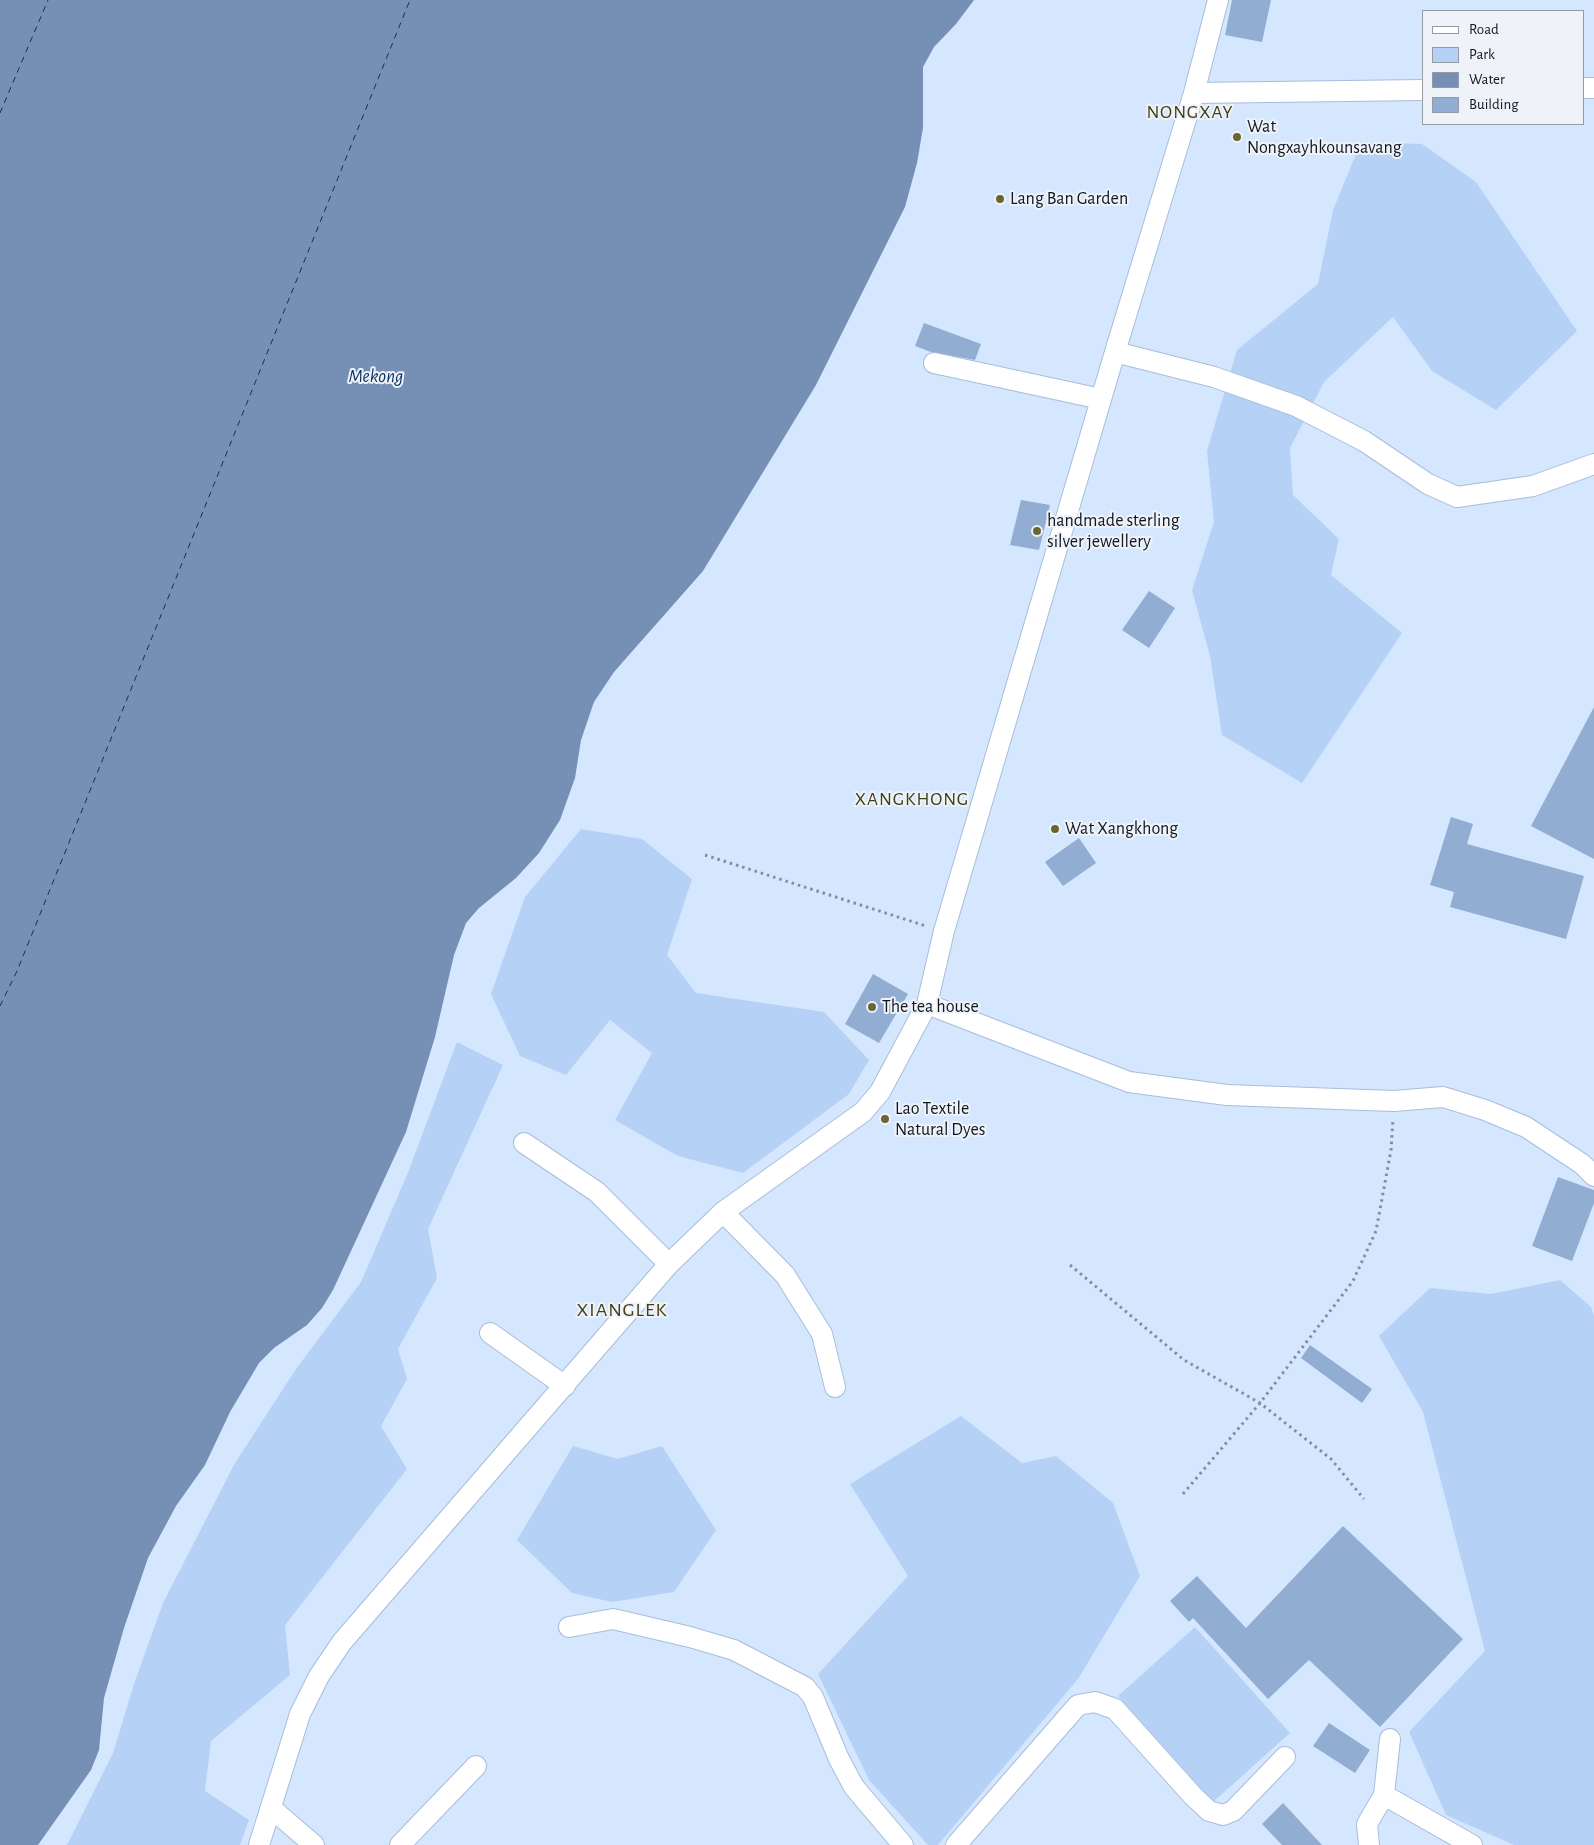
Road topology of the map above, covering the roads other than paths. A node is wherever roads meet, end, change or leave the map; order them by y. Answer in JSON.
{"nodes":[{"id":1,"x":1218,"y":0,"type":"edge"},
{"id":2,"x":1422,"y":90,"type":"edge"},
{"id":3,"x":1194,"y":93,"type":"junction"},
{"id":4,"x":1115,"y":352,"type":"junction"},
{"id":5,"x":934,"y":363,"type":"dead end"},
{"id":6,"x":1101,"y":399,"type":"junction"},
{"id":7,"x":1594,"y":464,"type":"edge"},
{"id":8,"x":927,"y":1004,"type":"junction"},
{"id":9,"x":524,"y":1143,"type":"dead end"},
{"id":10,"x":1594,"y":1176,"type":"edge"},
{"id":11,"x":723,"y":1212,"type":"junction"},
{"id":12,"x":669,"y":1264,"type":"junction"},
{"id":13,"x":490,"y":1334,"type":"dead end"},
{"id":14,"x":565,"y":1386,"type":"junction"},
{"id":15,"x":835,"y":1387,"type":"dead end"},
{"id":16,"x":570,"y":1628,"type":"dead end"},
{"id":17,"x":1390,"y":1739,"type":"dead end"},
{"id":18,"x":1286,"y":1757,"type":"dead end"},
{"id":19,"x":476,"y":1766,"type":"dead end"},
{"id":20,"x":1384,"y":1795,"type":"junction"},
{"id":21,"x":271,"y":1808,"type":"junction"},
{"id":22,"x":259,"y":1845,"type":"edge"},
{"id":23,"x":314,"y":1845,"type":"edge"},
{"id":24,"x":400,"y":1845,"type":"edge"},
{"id":25,"x":903,"y":1845,"type":"edge"},
{"id":26,"x":956,"y":1845,"type":"edge"},
{"id":27,"x":1369,"y":1845,"type":"edge"},
{"id":28,"x":1472,"y":1845,"type":"edge"}],
"edges":[{"from":1,"to":3,"type":"street"},
{"from":2,"to":3,"type":"street"},
{"from":3,"to":4,"type":"street"},
{"from":4,"to":6,"type":"street"},
{"from":4,"to":7,"type":"street"},
{"from":5,"to":6,"type":"street"},
{"from":6,"to":8,"type":"street"},
{"from":8,"to":10,"type":"street"},
{"from":8,"to":11,"type":"street"},
{"from":9,"to":12,"type":"street"},
{"from":11,"to":12,"type":"street"},
{"from":11,"to":15,"type":"street"},
{"from":12,"to":14,"type":"street"},
{"from":13,"to":14,"type":"street"},
{"from":14,"to":21,"type":"street"},
{"from":16,"to":25,"type":"street"},
{"from":17,"to":20,"type":"street"},
{"from":18,"to":26,"type":"street"},
{"from":19,"to":24,"type":"street"},
{"from":20,"to":27,"type":"street"},
{"from":20,"to":28,"type":"street"},
{"from":21,"to":22,"type":"street"},
{"from":21,"to":23,"type":"street"}]}
